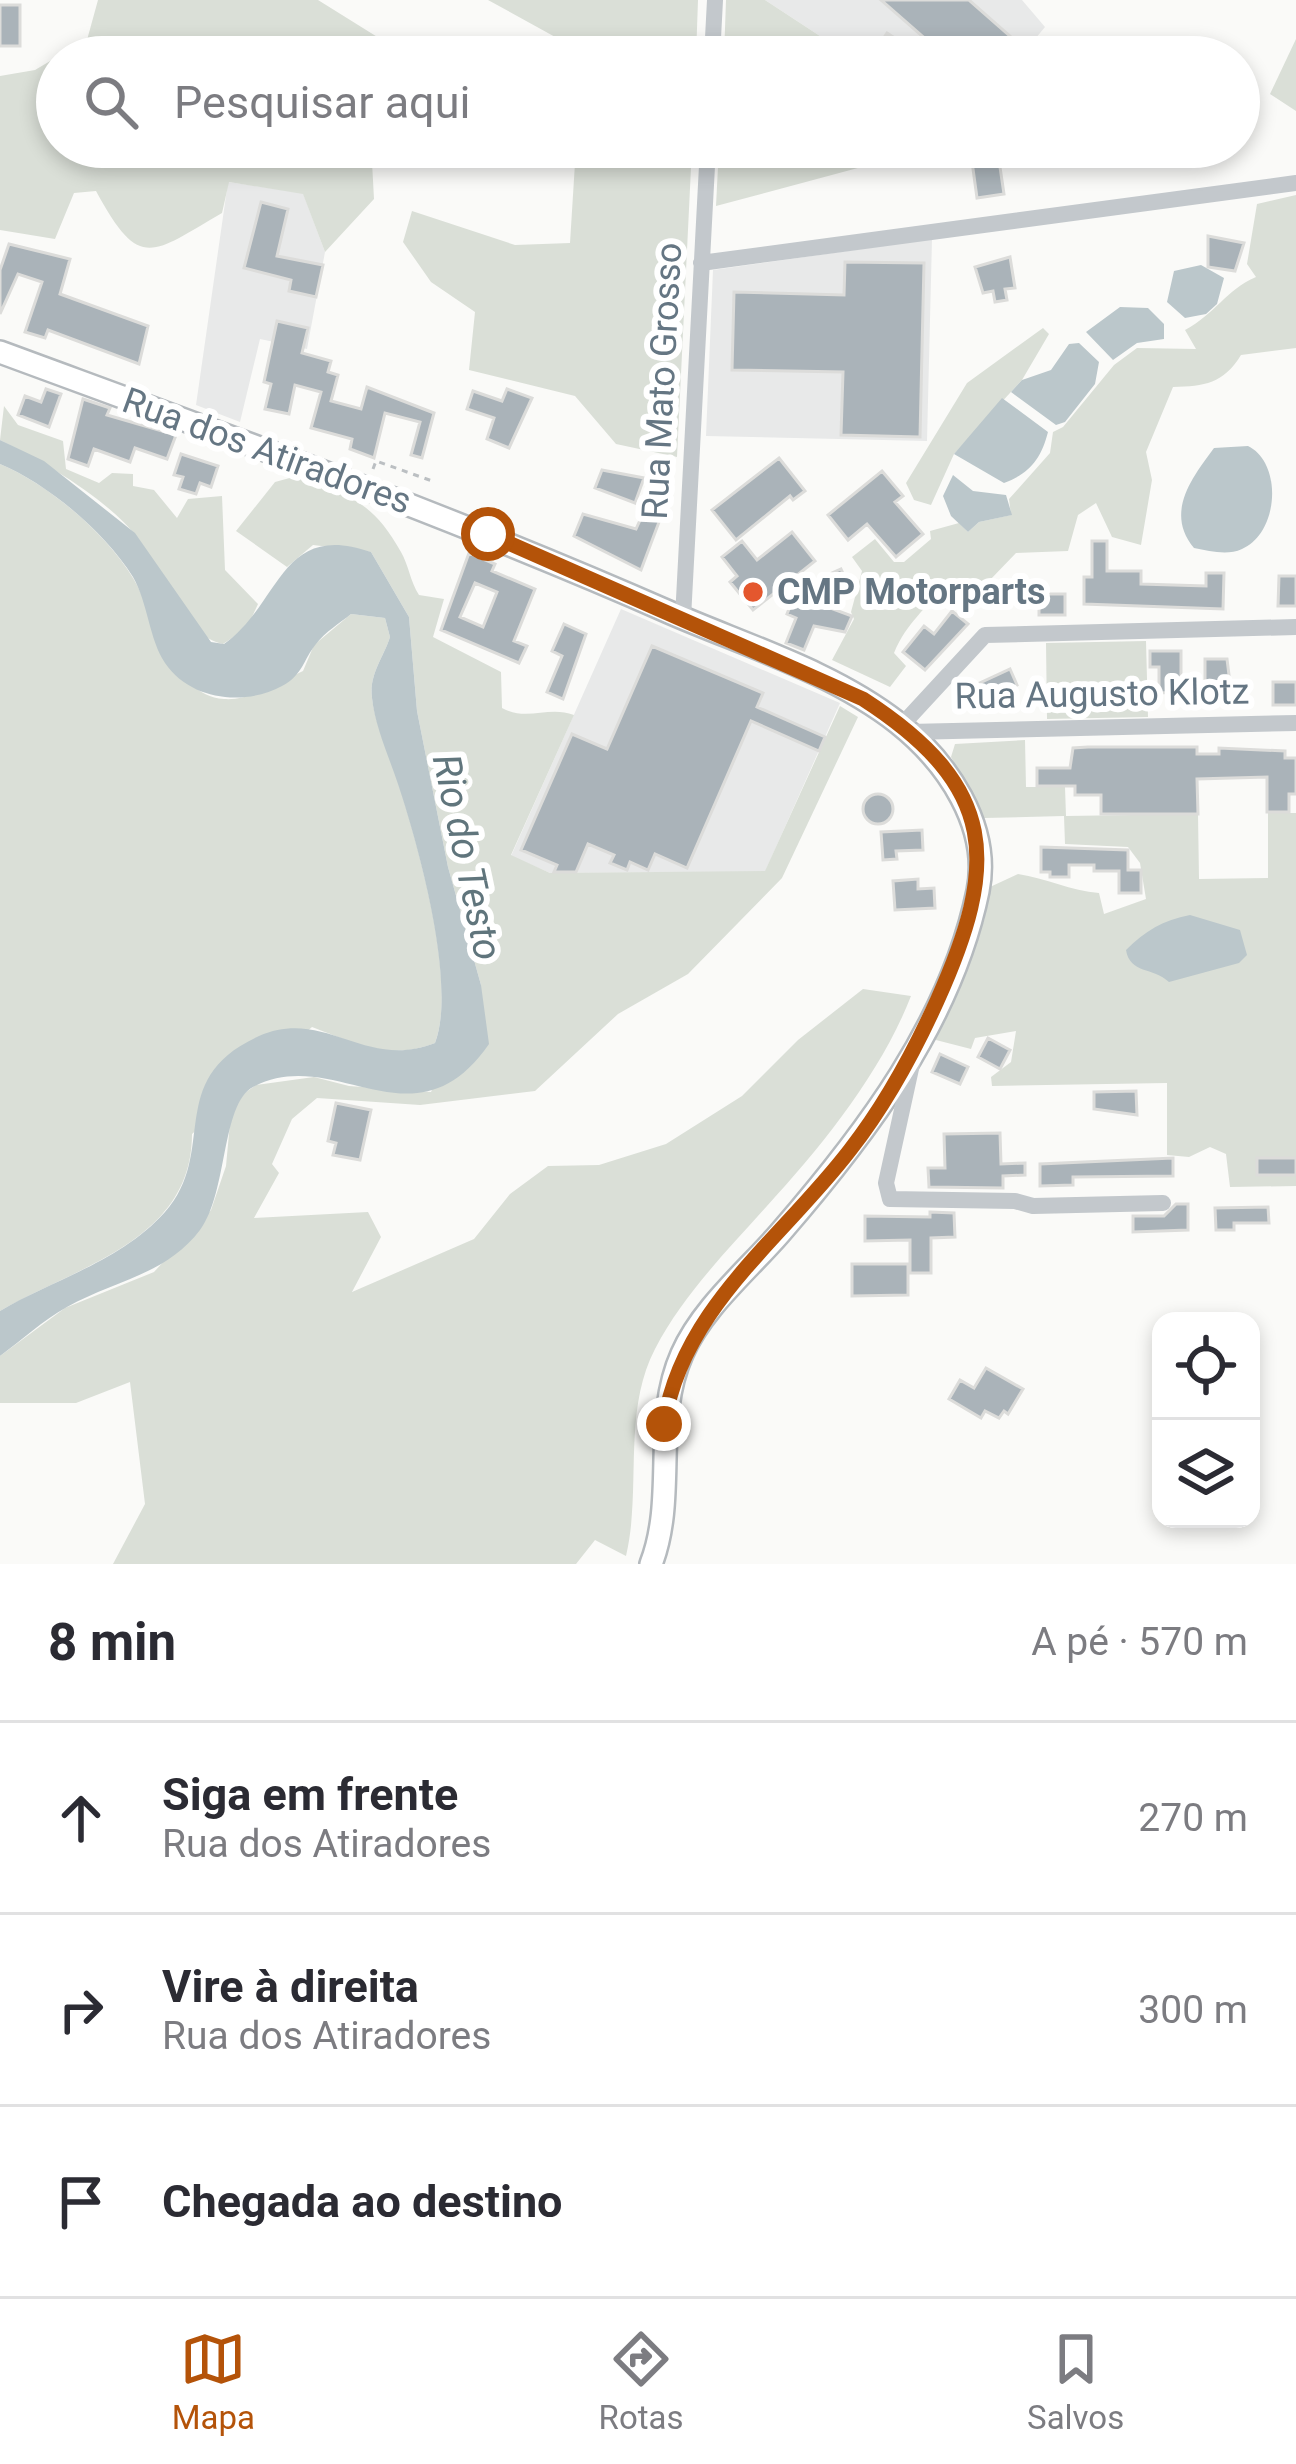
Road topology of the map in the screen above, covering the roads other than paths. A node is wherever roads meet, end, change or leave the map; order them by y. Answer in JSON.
{"nodes":[{"id":1,"x":716,"y":0,"type":"edge"},
{"id":2,"x":713,"y":36,"type":"edge"},
{"id":3,"x":707,"y":168,"type":"edge"},
{"id":4,"x":1296,"y":183,"type":"edge"},
{"id":5,"x":701,"y":263,"type":"junction"},
{"id":6,"x":0,"y":352,"type":"edge"},
{"id":7,"x":683,"y":618,"type":"junction"},
{"id":8,"x":1296,"y":627,"type":"edge"},
{"id":9,"x":1296,"y":722,"type":"edge"},
{"id":10,"x":905,"y":729,"type":"junction"},
{"id":11,"x":916,"y":1048,"type":"junction"},
{"id":12,"x":1163,"y":1203,"type":"dead end"},
{"id":13,"x":651,"y":1564,"type":"edge"}],
"edges":[{"from":1,"to":2,"type":"street"},
{"from":3,"to":5,"type":"street","name":"Rua Mato Grosso"},
{"from":4,"to":5,"type":"street"},
{"from":5,"to":7,"type":"street","name":"Rua Mato Grosso"},
{"from":6,"to":7,"type":"main road","name":"Rua dos Atiradores"},
{"from":7,"to":10,"type":"main road","name":"Rua dos Atiradores"},
{"from":8,"to":10,"type":"street"},
{"from":9,"to":10,"type":"street","name":"Rua Augusto Klotz"},
{"from":10,"to":11,"type":"main road","name":"Rua dos Atiradores"},
{"from":11,"to":12,"type":"street"},
{"from":11,"to":13,"type":"main road","name":"Rua dos Atiradores"}]}
